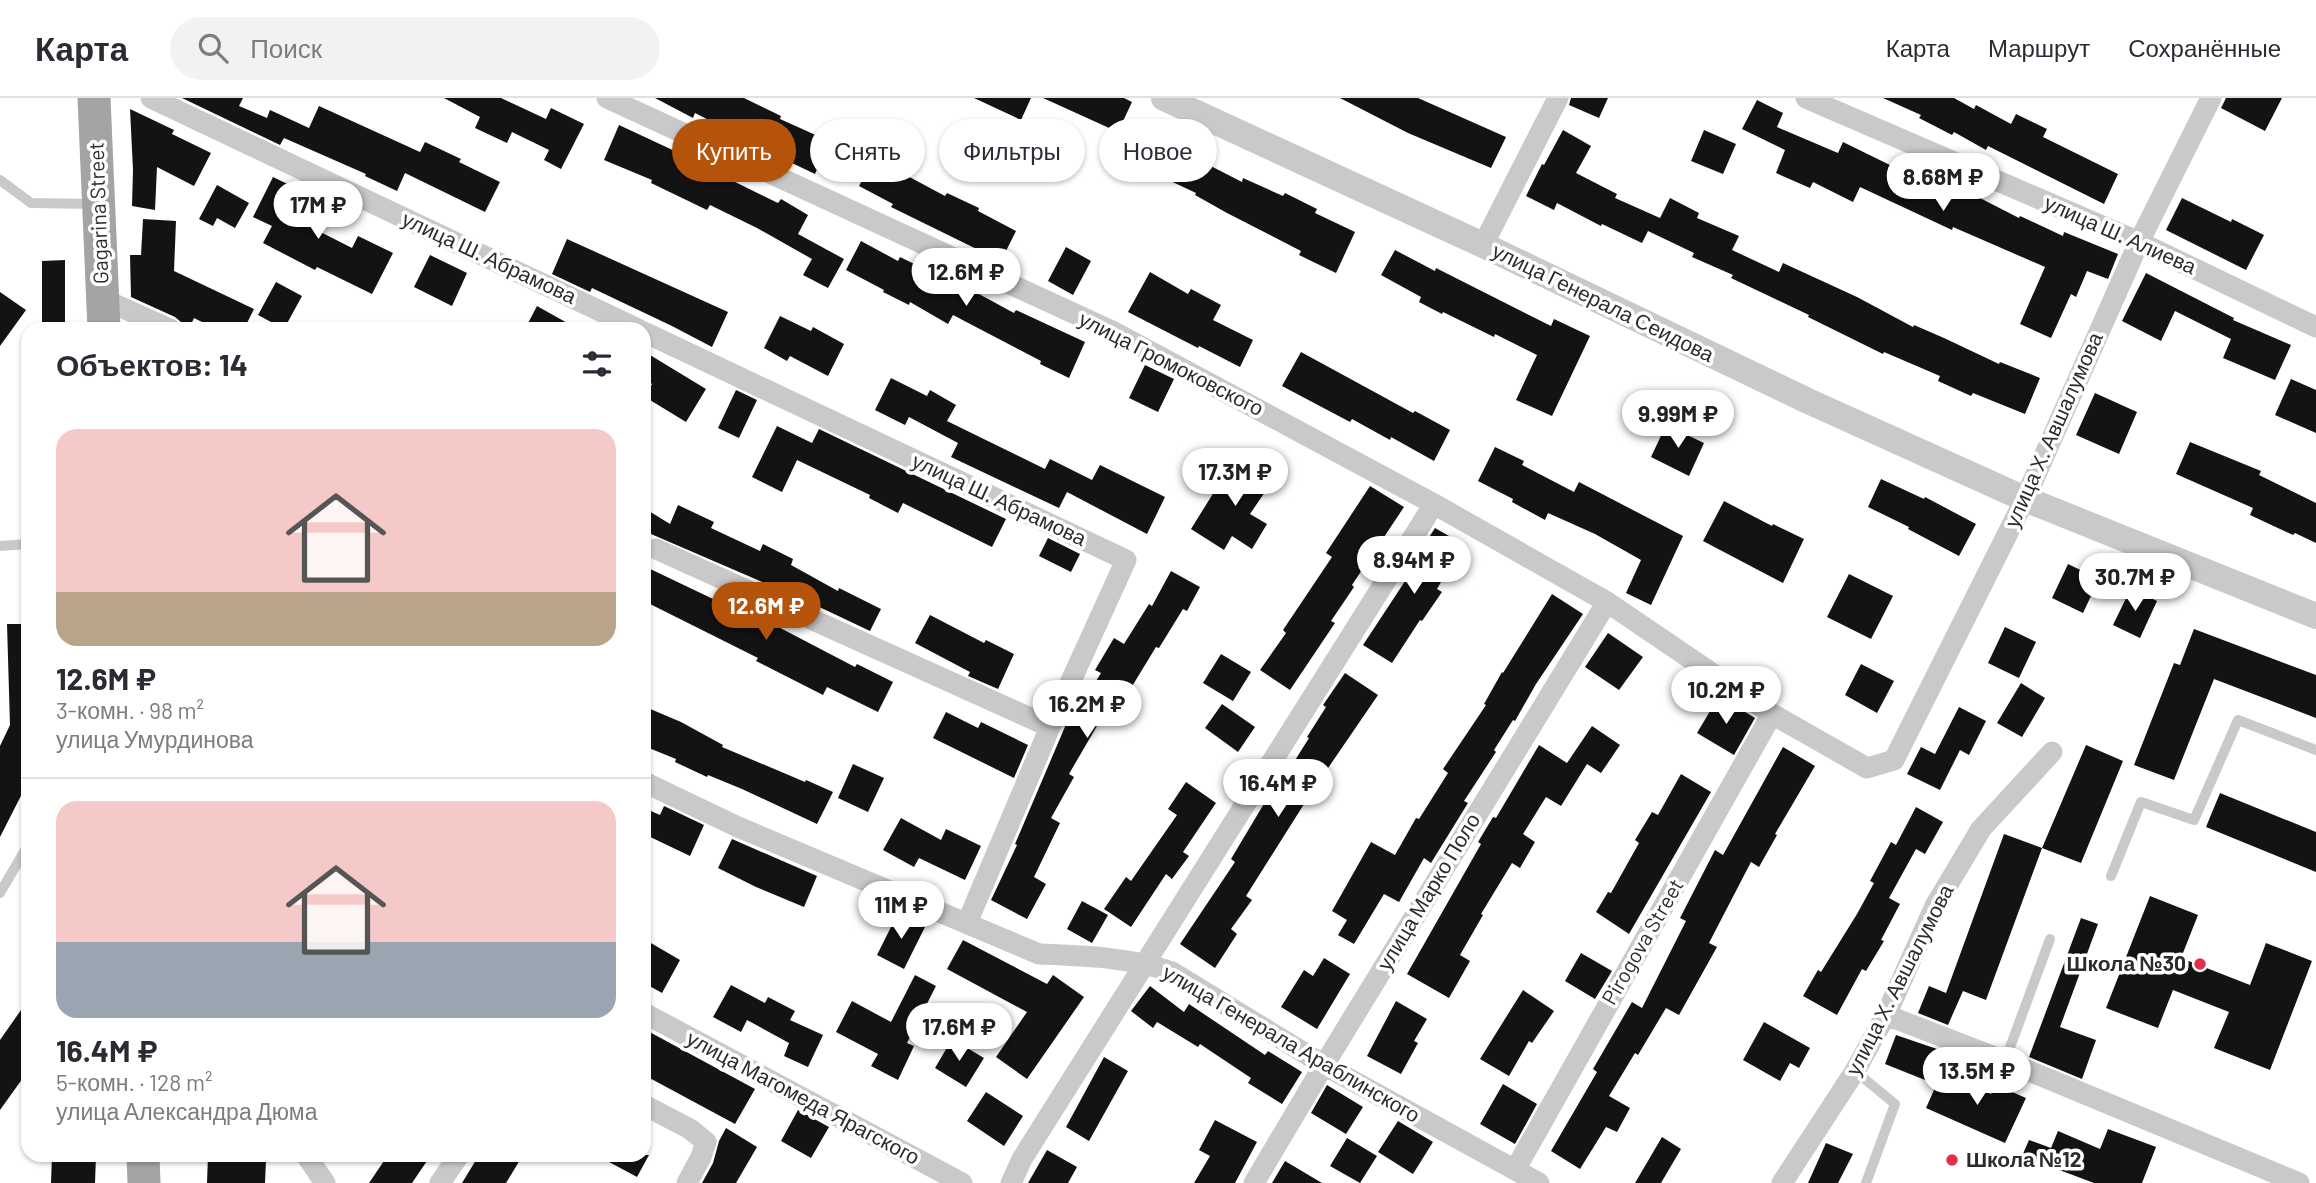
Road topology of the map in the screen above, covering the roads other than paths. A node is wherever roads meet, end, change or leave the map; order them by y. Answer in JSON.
{"nodes":[{"id":1,"x":94,"y":98,"type":"edge"},
{"id":2,"x":150,"y":98,"type":"edge"},
{"id":3,"x":607,"y":98,"type":"edge"},
{"id":4,"x":1164,"y":98,"type":"edge"},
{"id":5,"x":1558,"y":98,"type":"edge"},
{"id":6,"x":1806,"y":98,"type":"edge"},
{"id":7,"x":2211,"y":98,"type":"edge"},
{"id":8,"x":0,"y":180,"type":"edge"},
{"id":9,"x":99,"y":204,"type":"junction"},
{"id":10,"x":2139,"y":242,"type":"junction"},
{"id":11,"x":1483,"y":245,"type":"junction"},
{"id":12,"x":103,"y":314,"type":"edge"},
{"id":13,"x":139,"y":322,"type":"edge"},
{"id":14,"x":623,"y":322,"type":"edge"},
{"id":15,"x":2316,"y":327,"type":"edge"},
{"id":16,"x":651,"y":335,"type":"edge"},
{"id":17,"x":2025,"y":499,"type":"junction"},
{"id":18,"x":1434,"y":503,"type":"junction"},
{"id":19,"x":21,"y":544,"type":"edge"},
{"id":20,"x":0,"y":546,"type":"edge"},
{"id":21,"x":656,"y":549,"type":"dead end"},
{"id":22,"x":1607,"y":603,"type":"junction"},
{"id":23,"x":2316,"y":616,"type":"edge"},
{"id":24,"x":1772,"y":714,"type":"junction"},
{"id":25,"x":1050,"y":727,"type":"junction"},
{"id":26,"x":2316,"y":750,"type":"edge"},
{"id":27,"x":2052,"y":752,"type":"dead end"},
{"id":28,"x":1894,"y":760,"type":"joint"},
{"id":29,"x":651,"y":785,"type":"edge"},
{"id":30,"x":21,"y":857,"type":"edge"},
{"id":31,"x":2111,"y":876,"type":"dead end"},
{"id":32,"x":0,"y":893,"type":"edge"},
{"id":33,"x":967,"y":923,"type":"junction"},
{"id":34,"x":2050,"y":939,"type":"dead end"},
{"id":35,"x":1144,"y":963,"type":"junction"},
{"id":36,"x":1886,"y":1015,"type":"junction"},
{"id":37,"x":651,"y":1017,"type":"edge"},
{"id":38,"x":2005,"y":1061,"type":"junction"},
{"id":39,"x":1324,"y":1065,"type":"junction"},
{"id":40,"x":1856,"y":1071,"type":"junction"},
{"id":41,"x":651,"y":1109,"type":"edge"},
{"id":42,"x":143,"y":1162,"type":"edge"},
{"id":43,"x":310,"y":1162,"type":"edge"},
{"id":44,"x":454,"y":1162,"type":"edge"},
{"id":45,"x":1515,"y":1170,"type":"junction"},
{"id":46,"x":144,"y":1183,"type":"edge"},
{"id":47,"x":324,"y":1183,"type":"edge"},
{"id":48,"x":440,"y":1183,"type":"edge"},
{"id":49,"x":687,"y":1183,"type":"edge"},
{"id":50,"x":962,"y":1183,"type":"edge"},
{"id":51,"x":1010,"y":1183,"type":"edge"},
{"id":52,"x":1254,"y":1183,"type":"edge"},
{"id":53,"x":1539,"y":1183,"type":"edge"},
{"id":54,"x":1782,"y":1183,"type":"edge"},
{"id":55,"x":1866,"y":1183,"type":"edge"},
{"id":56,"x":2299,"y":1183,"type":"edge"}],
"edges":[{"from":1,"to":9,"type":"main road","name":"Gagarina Street"},
{"from":2,"to":14,"type":"street","name":"улица Ш. Абрамова"},
{"from":3,"to":18,"type":"street","name":"улица Громоковского"},
{"from":4,"to":11,"type":"street","name":"улица Генерала Сеидова"},
{"from":5,"to":11,"type":"street"},
{"from":6,"to":10,"type":"street","name":"улица Ш. Алиева"},
{"from":7,"to":10,"type":"street","name":"улица Х. Авшалумова"},
{"from":8,"to":9,"type":"lane"},
{"from":9,"to":12,"type":"main road","name":"Gagarina Street"},
{"from":10,"to":15,"type":"street","name":"улица Ш. Алиева"},
{"from":10,"to":17,"type":"street","name":"улица Х. Авшалумова"},
{"from":11,"to":17,"type":"street","name":"улица Генерала Сеидова"},
{"from":12,"to":13,"type":"street"},
{"from":16,"to":25,"type":"street","name":"улица Ш. Абрамова"},
{"from":17,"to":23,"type":"street","name":"улица Генерала Сеидова"},
{"from":17,"to":28,"type":"street","name":"улица Х. Авшалумова"},
{"from":18,"to":22,"type":"street","name":"улица Громоковского"},
{"from":18,"to":35,"type":"street"},
{"from":19,"to":20,"type":"lane"},
{"from":21,"to":25,"type":"street"},
{"from":22,"to":24,"type":"street","name":"улица Громоковского"},
{"from":22,"to":39,"type":"street","name":"улица Марко Поло"},
{"from":24,"to":28,"type":"street","name":"улица Громоковского"},
{"from":24,"to":45,"type":"street","name":"Pirogova Street"},
{"from":25,"to":33,"type":"street"},
{"from":26,"to":31,"type":"lane"},
{"from":27,"to":36,"type":"street","name":"улица Х. Авшалумова"},
{"from":29,"to":33,"type":"street","name":"улица Генерала Араблинского"},
{"from":30,"to":32,"type":"lane"},
{"from":33,"to":35,"type":"street","name":"улица Генерала Араблинского"},
{"from":34,"to":38,"type":"lane"},
{"from":35,"to":39,"type":"street","name":"улица Генерала Араблинского"},
{"from":35,"to":51,"type":"street"},
{"from":36,"to":38,"type":"street"},
{"from":36,"to":40,"type":"street","name":"улица Х. Авшалумова"},
{"from":37,"to":50,"type":"street","name":"улица Магомеда Ярагского"},
{"from":38,"to":56,"type":"street"},
{"from":39,"to":45,"type":"street","name":"улица Генерала Араблинского"},
{"from":39,"to":52,"type":"street","name":"улица Марко Поло"},
{"from":40,"to":54,"type":"street","name":"улица Х. Авшалумова"},
{"from":40,"to":55,"type":"lane"},
{"from":41,"to":49,"type":"street"},
{"from":42,"to":46,"type":"main road"},
{"from":43,"to":47,"type":"street"},
{"from":44,"to":48,"type":"street"},
{"from":45,"to":53,"type":"street","name":"улица Генерала Араблинского"}]}
